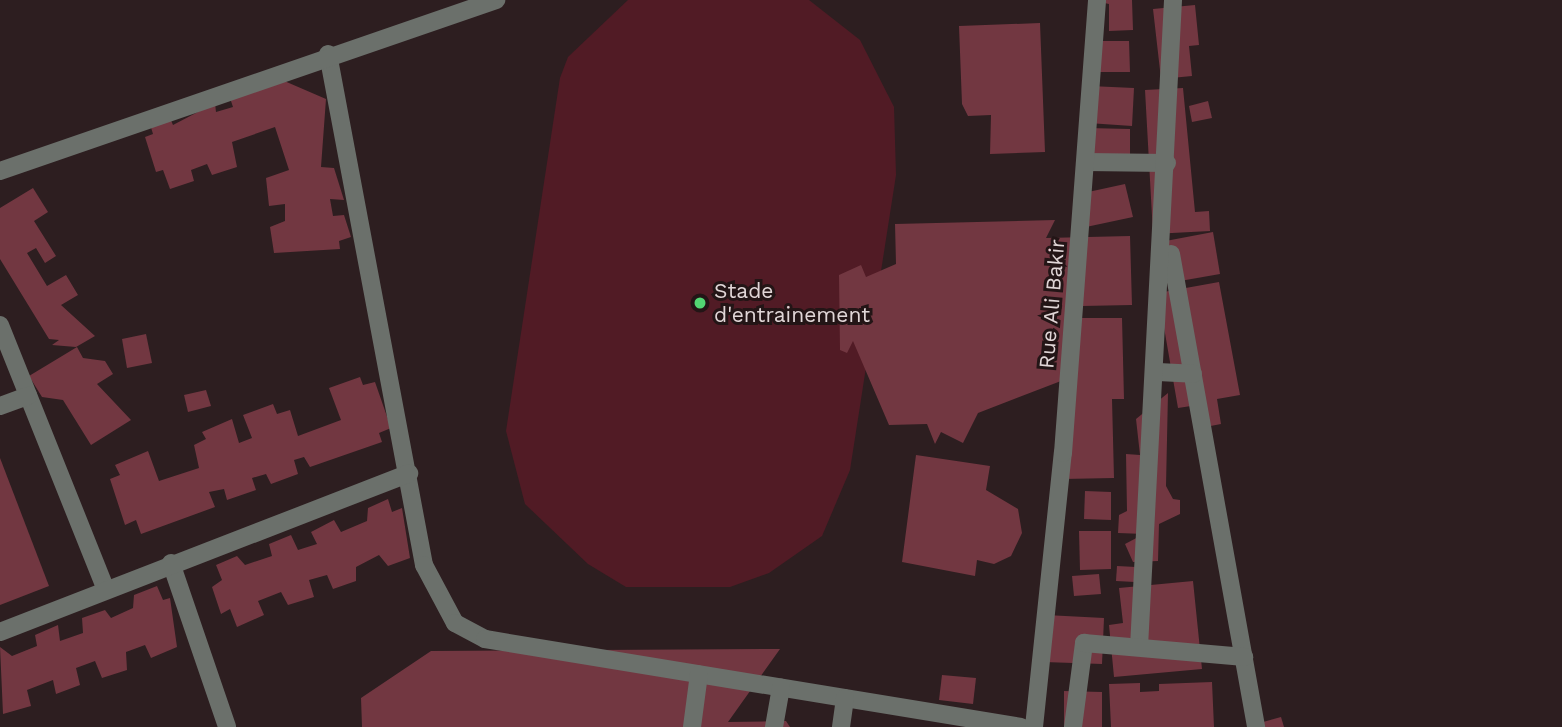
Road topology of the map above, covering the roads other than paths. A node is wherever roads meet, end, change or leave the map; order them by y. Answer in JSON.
{"nodes":[{"id":1,"x":496,"y":0,"type":"edge"},
{"id":2,"x":1097,"y":0,"type":"edge"},
{"id":3,"x":1174,"y":0,"type":"edge"},
{"id":4,"x":328,"y":54,"type":"junction"},
{"id":5,"x":1086,"y":162,"type":"junction"},
{"id":6,"x":1167,"y":163,"type":"junction"},
{"id":7,"x":0,"y":171,"type":"edge"},
{"id":8,"x":1165,"y":223,"type":"junction"},
{"id":9,"x":0,"y":325,"type":"edge"},
{"id":10,"x":1158,"y":372,"type":"junction"},
{"id":11,"x":1194,"y":374,"type":"junction"},
{"id":12,"x":28,"y":396,"type":"junction"},
{"id":13,"x":0,"y":406,"type":"edge"},
{"id":14,"x":409,"y":473,"type":"junction"},
{"id":15,"x":171,"y":563,"type":"junction"},
{"id":16,"x":105,"y":588,"type":"junction"},
{"id":17,"x":0,"y":632,"type":"edge"},
{"id":18,"x":1139,"y":647,"type":"junction"},
{"id":19,"x":1244,"y":657,"type":"junction"},
{"id":20,"x":699,"y":674,"type":"junction"},
{"id":21,"x":780,"y":688,"type":"junction"},
{"id":22,"x":845,"y":698,"type":"junction"},
{"id":23,"x":226,"y":727,"type":"edge"},
{"id":24,"x":692,"y":727,"type":"edge"},
{"id":25,"x":774,"y":727,"type":"edge"},
{"id":26,"x":841,"y":727,"type":"edge"},
{"id":27,"x":1021,"y":727,"type":"edge"},
{"id":28,"x":1034,"y":727,"type":"edge"},
{"id":29,"x":1073,"y":727,"type":"edge"},
{"id":30,"x":1256,"y":727,"type":"edge"}],
"edges":[{"from":1,"to":4,"type":"street"},
{"from":2,"to":5,"type":"street","name":"Rue Ali Bakir"},
{"from":3,"to":6,"type":"street"},
{"from":4,"to":7,"type":"street"},
{"from":4,"to":14,"type":"street"},
{"from":5,"to":6,"type":"street"},
{"from":5,"to":28,"type":"street","name":"Rue Ali Bakir"},
{"from":6,"to":8,"type":"street"},
{"from":8,"to":10,"type":"street"},
{"from":8,"to":11,"type":"street"},
{"from":9,"to":12,"type":"street"},
{"from":10,"to":11,"type":"street"},
{"from":10,"to":18,"type":"street"},
{"from":11,"to":19,"type":"street"},
{"from":12,"to":13,"type":"street"},
{"from":12,"to":16,"type":"street"},
{"from":14,"to":15,"type":"street"},
{"from":14,"to":20,"type":"street"},
{"from":15,"to":16,"type":"street"},
{"from":15,"to":23,"type":"street"},
{"from":16,"to":17,"type":"street"},
{"from":18,"to":19,"type":"street"},
{"from":18,"to":29,"type":"street"},
{"from":19,"to":30,"type":"street"},
{"from":20,"to":21,"type":"street"},
{"from":20,"to":24,"type":"street"},
{"from":21,"to":22,"type":"street"},
{"from":21,"to":25,"type":"street"},
{"from":22,"to":26,"type":"street"},
{"from":22,"to":27,"type":"street"}]}
